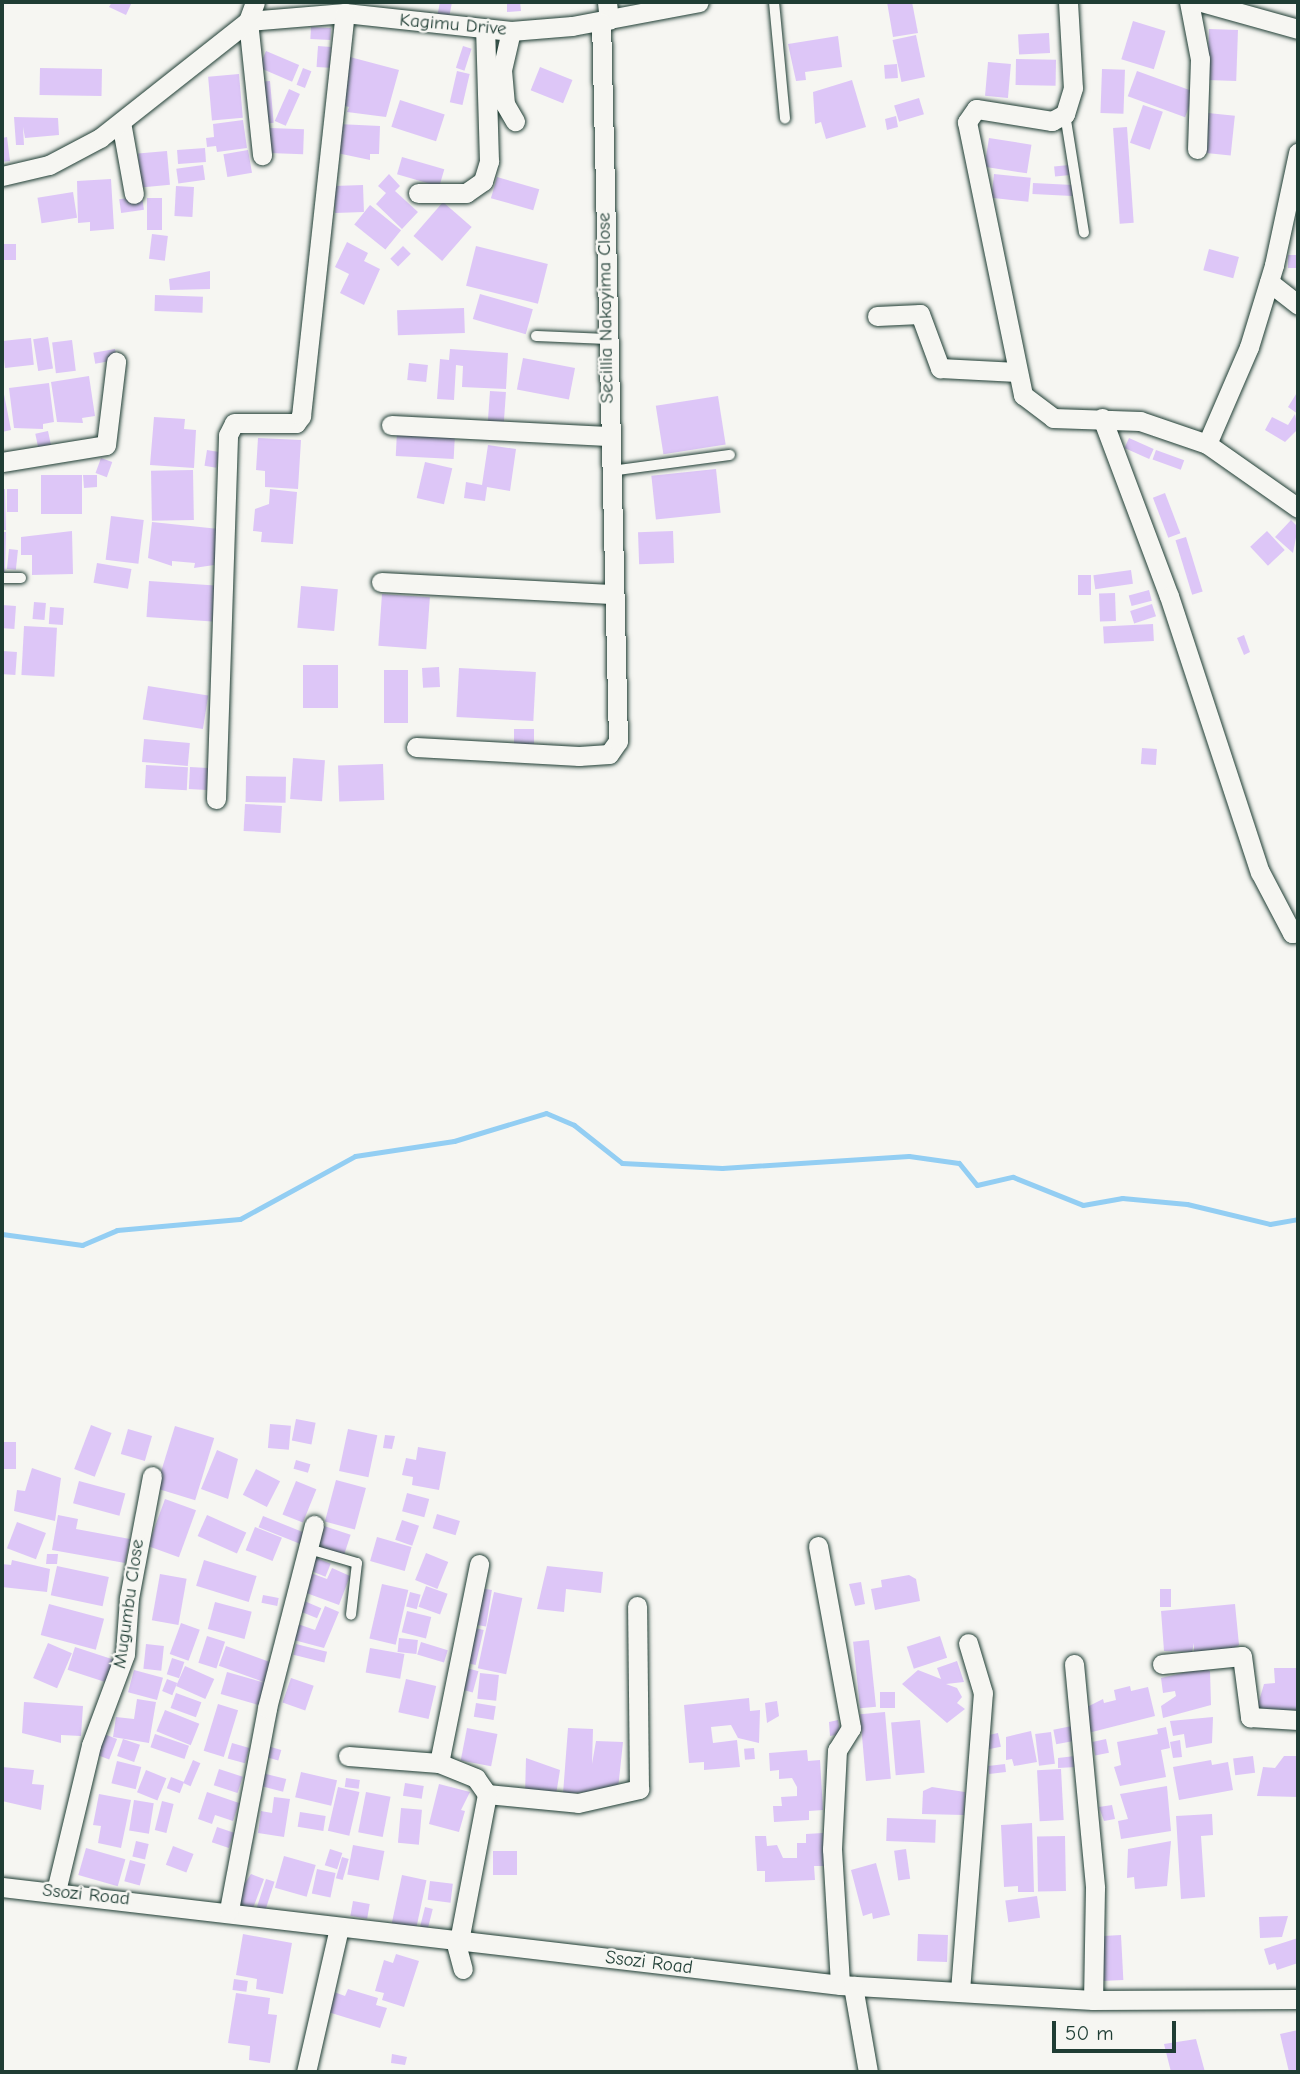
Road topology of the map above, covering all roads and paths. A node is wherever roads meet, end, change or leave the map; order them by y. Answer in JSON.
{"nodes":[{"id":1,"x":255,"y":2,"type":"edge"},
{"id":2,"x":699,"y":2,"type":"edge"},
{"id":3,"x":774,"y":2,"type":"edge"},
{"id":4,"x":1068,"y":2,"type":"edge"},
{"id":5,"x":1189,"y":2,"type":"edge"},
{"id":6,"x":1201,"y":2,"type":"edge"},
{"id":7,"x":345,"y":13,"type":"junction"},
{"id":8,"x":606,"y":14,"type":"edge"},
{"id":9,"x":248,"y":22,"type":"junction"},
{"id":10,"x":1298,"y":29,"type":"edge"},
{"id":11,"x":485,"y":30,"type":"junction"},
{"id":12,"x":511,"y":31,"type":"junction"},
{"id":13,"x":1065,"y":114,"type":"junction"},
{"id":14,"x":785,"y":118,"type":"dead end"},
{"id":15,"x":515,"y":121,"type":"dead end"},
{"id":16,"x":121,"y":122,"type":"junction"},
{"id":17,"x":1197,"y":149,"type":"dead end"},
{"id":18,"x":1298,"y":153,"type":"edge"},
{"id":19,"x":261,"y":155,"type":"dead end"},
{"id":20,"x":2,"y":176,"type":"edge"},
{"id":21,"x":418,"y":193,"type":"dead end"},
{"id":22,"x":134,"y":194,"type":"dead end"},
{"id":23,"x":1084,"y":232,"type":"dead end"},
{"id":24,"x":1269,"y":282,"type":"junction"},
{"id":25,"x":1298,"y":305,"type":"edge"},
{"id":26,"x":877,"y":316,"type":"dead end"},
{"id":27,"x":536,"y":336,"type":"dead end"},
{"id":28,"x":608,"y":339,"type":"junction"},
{"id":29,"x":116,"y":362,"type":"dead end"},
{"id":30,"x":1017,"y":372,"type":"junction"},
{"id":31,"x":1102,"y":418,"type":"junction"},
{"id":32,"x":391,"y":425,"type":"dead end"},
{"id":33,"x":608,"y":436,"type":"junction"},
{"id":34,"x":1207,"y":444,"type":"junction"},
{"id":35,"x":730,"y":455,"type":"dead end"},
{"id":36,"x":2,"y":463,"type":"edge"},
{"id":37,"x":610,"y":471,"type":"junction"},
{"id":38,"x":1298,"y":508,"type":"edge"},
{"id":39,"x":2,"y":578,"type":"edge"},
{"id":40,"x":21,"y":578,"type":"dead end"},
{"id":41,"x":381,"y":583,"type":"dead end"},
{"id":42,"x":611,"y":594,"type":"junction"},
{"id":43,"x":416,"y":747,"type":"dead end"},
{"id":44,"x":216,"y":799,"type":"dead end"},
{"id":45,"x":1296,"y":939,"type":"edge"},
{"id":46,"x":152,"y":1476,"type":"dead end"},
{"id":47,"x":314,"y":1525,"type":"dead end"},
{"id":48,"x":818,"y":1546,"type":"dead end"},
{"id":49,"x":309,"y":1549,"type":"junction"},
{"id":50,"x":480,"y":1564,"type":"dead end"},
{"id":51,"x":637,"y":1606,"type":"dead end"},
{"id":52,"x":351,"y":1615,"type":"dead end"},
{"id":53,"x":968,"y":1643,"type":"dead end"},
{"id":54,"x":1074,"y":1664,"type":"dead end"},
{"id":55,"x":1162,"y":1664,"type":"dead end"},
{"id":56,"x":1298,"y":1720,"type":"edge"},
{"id":57,"x":348,"y":1756,"type":"dead end"},
{"id":58,"x":439,"y":1763,"type":"junction"},
{"id":59,"x":486,"y":1794,"type":"junction"},
{"id":60,"x":2,"y":1887,"type":"edge"},
{"id":61,"x":57,"y":1891,"type":"junction"},
{"id":62,"x":229,"y":1910,"type":"junction"},
{"id":63,"x":339,"y":1928,"type":"junction"},
{"id":64,"x":457,"y":1940,"type":"junction"},
{"id":65,"x":463,"y":1969,"type":"dead end"},
{"id":66,"x":846,"y":1986,"type":"junction"},
{"id":67,"x":960,"y":1991,"type":"junction"},
{"id":68,"x":1298,"y":1999,"type":"edge"},
{"id":69,"x":1093,"y":2000,"type":"junction"},
{"id":70,"x":306,"y":2072,"type":"edge"},
{"id":71,"x":868,"y":2072,"type":"edge"}],
"edges":[{"from":1,"to":9,"type":"street"},
{"from":2,"to":8,"type":"street","name":"Kagimu Drive"},
{"from":3,"to":14,"type":"lane"},
{"from":4,"to":13,"type":"street"},
{"from":5,"to":17,"type":"street"},
{"from":6,"to":10,"type":"street"},
{"from":7,"to":9,"type":"street","name":"Kagimu Drive"},
{"from":7,"to":11,"type":"street","name":"Kagimu Drive"},
{"from":7,"to":44,"type":"street"},
{"from":8,"to":12,"type":"street","name":"Kagimu Drive"},
{"from":8,"to":28,"type":"street","name":"Secillia Nakayima Close"},
{"from":9,"to":16,"type":"street"},
{"from":9,"to":19,"type":"street"},
{"from":11,"to":12,"type":"street","name":"Kagimu Drive"},
{"from":11,"to":21,"type":"street"},
{"from":12,"to":15,"type":"street"},
{"from":13,"to":23,"type":"lane"},
{"from":13,"to":30,"type":"street"},
{"from":16,"to":20,"type":"street"},
{"from":16,"to":22,"type":"street"},
{"from":18,"to":24,"type":"street"},
{"from":24,"to":25,"type":"street"},
{"from":24,"to":34,"type":"street"},
{"from":26,"to":30,"type":"street"},
{"from":27,"to":28,"type":"lane"},
{"from":28,"to":33,"type":"street","name":"Secillia Nakayima Close"},
{"from":29,"to":36,"type":"street"},
{"from":30,"to":31,"type":"street"},
{"from":31,"to":34,"type":"street"},
{"from":31,"to":45,"type":"street"},
{"from":32,"to":33,"type":"street"},
{"from":33,"to":37,"type":"street","name":"Secillia Nakayima Close"},
{"from":34,"to":38,"type":"street"},
{"from":35,"to":37,"type":"lane"},
{"from":37,"to":42,"type":"street","name":"Secillia Nakayima Close"},
{"from":39,"to":40,"type":"lane"},
{"from":41,"to":42,"type":"street"},
{"from":42,"to":43,"type":"street","name":"Secillia Nakayima Close"},
{"from":46,"to":61,"type":"street","name":"Mugumbu Close"},
{"from":47,"to":49,"type":"street"},
{"from":48,"to":66,"type":"street"},
{"from":49,"to":52,"type":"lane"},
{"from":49,"to":62,"type":"street"},
{"from":50,"to":58,"type":"street"},
{"from":51,"to":59,"type":"street"},
{"from":53,"to":67,"type":"street"},
{"from":54,"to":69,"type":"street"},
{"from":55,"to":56,"type":"street"},
{"from":57,"to":58,"type":"street"},
{"from":58,"to":59,"type":"street"},
{"from":59,"to":64,"type":"street"},
{"from":60,"to":61,"type":"street","name":"Ssozi Road"},
{"from":61,"to":62,"type":"street","name":"Ssozi Road"},
{"from":62,"to":63,"type":"street","name":"Ssozi Road"},
{"from":63,"to":64,"type":"street","name":"Ssozi Road"},
{"from":63,"to":70,"type":"street"},
{"from":64,"to":65,"type":"street"},
{"from":64,"to":66,"type":"street","name":"Ssozi Road"},
{"from":66,"to":67,"type":"street","name":"Ssozi Road"},
{"from":66,"to":71,"type":"street"},
{"from":67,"to":69,"type":"street","name":"Ssozi Road"},
{"from":68,"to":69,"type":"street","name":"Ssozi Road"}]}
